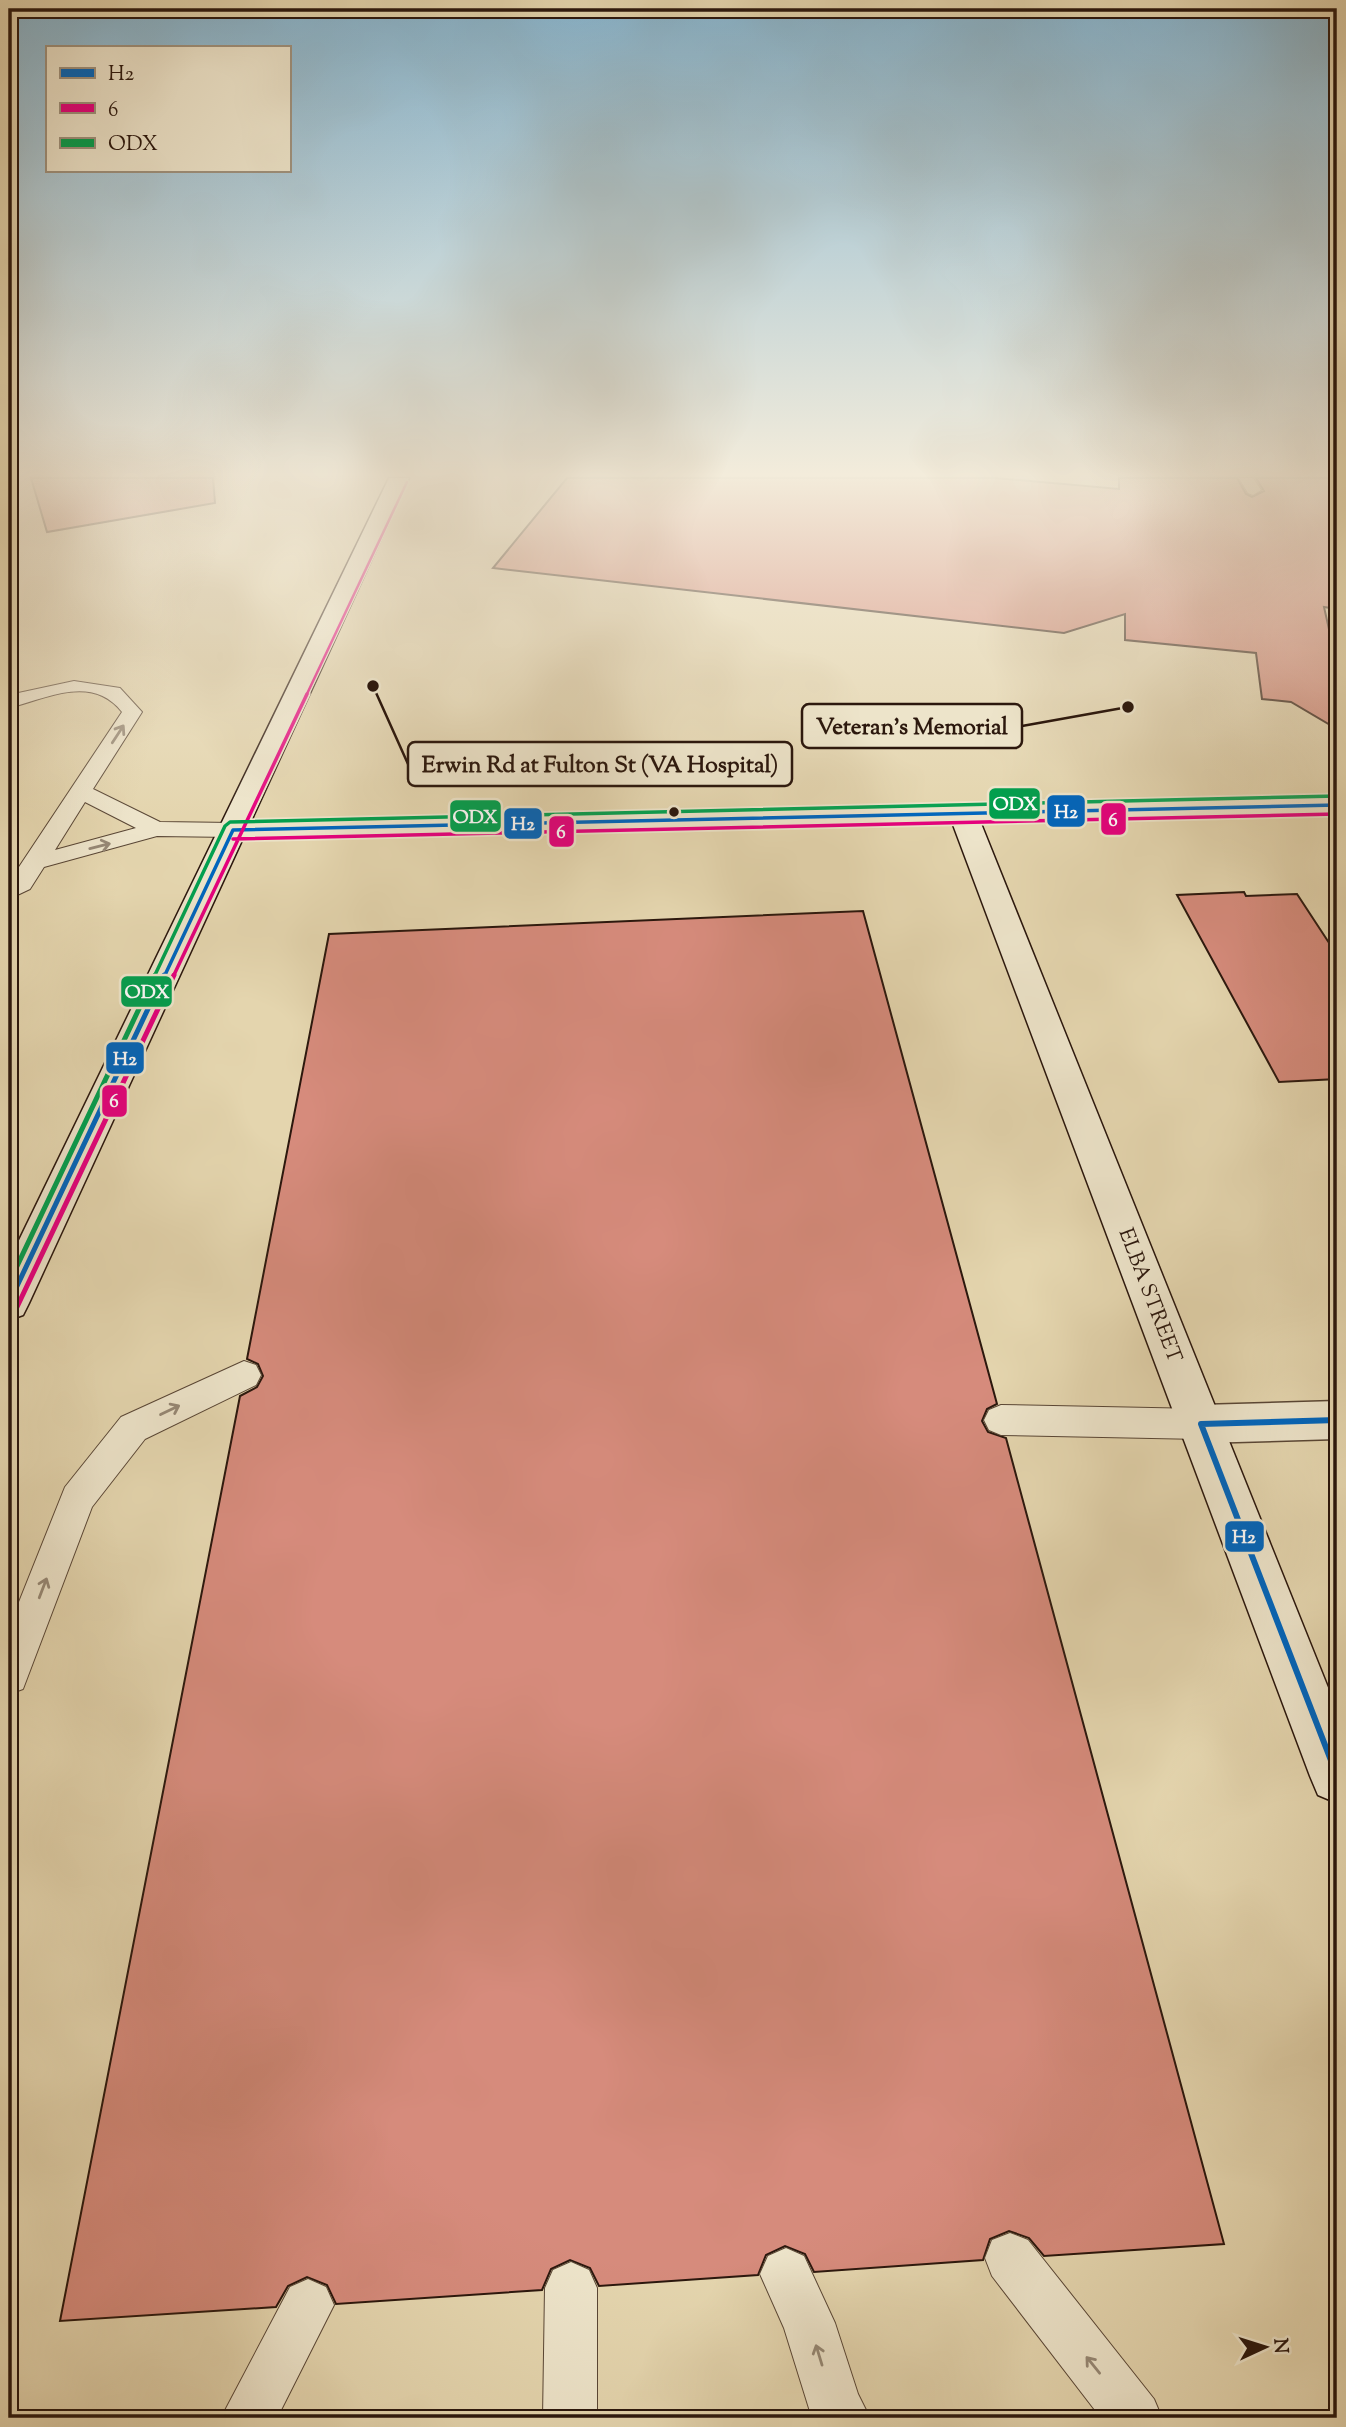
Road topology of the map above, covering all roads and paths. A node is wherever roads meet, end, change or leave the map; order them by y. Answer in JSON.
{"nodes":[{"id":1,"x":346,"y":591,"type":"edge"},
{"id":2,"x":9,"y":702,"type":"edge"},
{"id":3,"x":79,"y":790,"type":"junction"},
{"id":4,"x":1337,"y":805,"type":"edge"},
{"id":5,"x":963,"y":815,"type":"junction"},
{"id":6,"x":156,"y":829,"type":"junction"},
{"id":7,"x":233,"y":830,"type":"junction"},
{"id":8,"x":33,"y":863,"type":"junction"},
{"id":9,"x":9,"y":892,"type":"edge"},
{"id":10,"x":9,"y":1303,"type":"edge"},
{"id":11,"x":244,"y":1374,"type":"dead end"},
{"id":12,"x":1001,"y":1420,"type":"dead end"},
{"id":13,"x":1337,"y":1420,"type":"edge"},
{"id":14,"x":1201,"y":1424,"type":"junction"},
{"id":15,"x":9,"y":1675,"type":"edge"},
{"id":16,"x":1337,"y":1776,"type":"edge"},
{"id":17,"x":1010,"y":2258,"type":"dead end"},
{"id":18,"x":786,"y":2274,"type":"dead end"},
{"id":19,"x":571,"y":2288,"type":"dead end"},
{"id":20,"x":307,"y":2305,"type":"dead end"},
{"id":21,"x":248,"y":2418,"type":"edge"},
{"id":22,"x":570,"y":2418,"type":"edge"},
{"id":23,"x":843,"y":2418,"type":"edge"},
{"id":24,"x":1135,"y":2418,"type":"edge"}],
"edges":[{"from":1,"to":7,"type":"main road"},
{"from":3,"to":2,"type":"lane","one_way":true},
{"from":3,"to":6,"type":"lane"},
{"from":3,"to":8,"type":"lane"},
{"from":4,"to":5,"type":"main road"},
{"from":5,"to":7,"type":"main road"},
{"from":5,"to":14,"type":"main road","name":"ELBA STREET"},
{"from":6,"to":7,"type":"lane"},
{"from":8,"to":6,"type":"lane","one_way":true},
{"from":7,"to":10,"type":"main road"},
{"from":8,"to":9,"type":"lane"},
{"from":15,"to":11,"type":"lane","one_way":true},
{"from":12,"to":14,"type":"lane"},
{"from":13,"to":14,"type":"main road"},
{"from":14,"to":16,"type":"main road","name":"ELBA STREET"},
{"from":24,"to":17,"type":"lane","one_way":true},
{"from":23,"to":18,"type":"lane","one_way":true},
{"from":19,"to":22,"type":"lane"},
{"from":20,"to":21,"type":"lane"}]}
